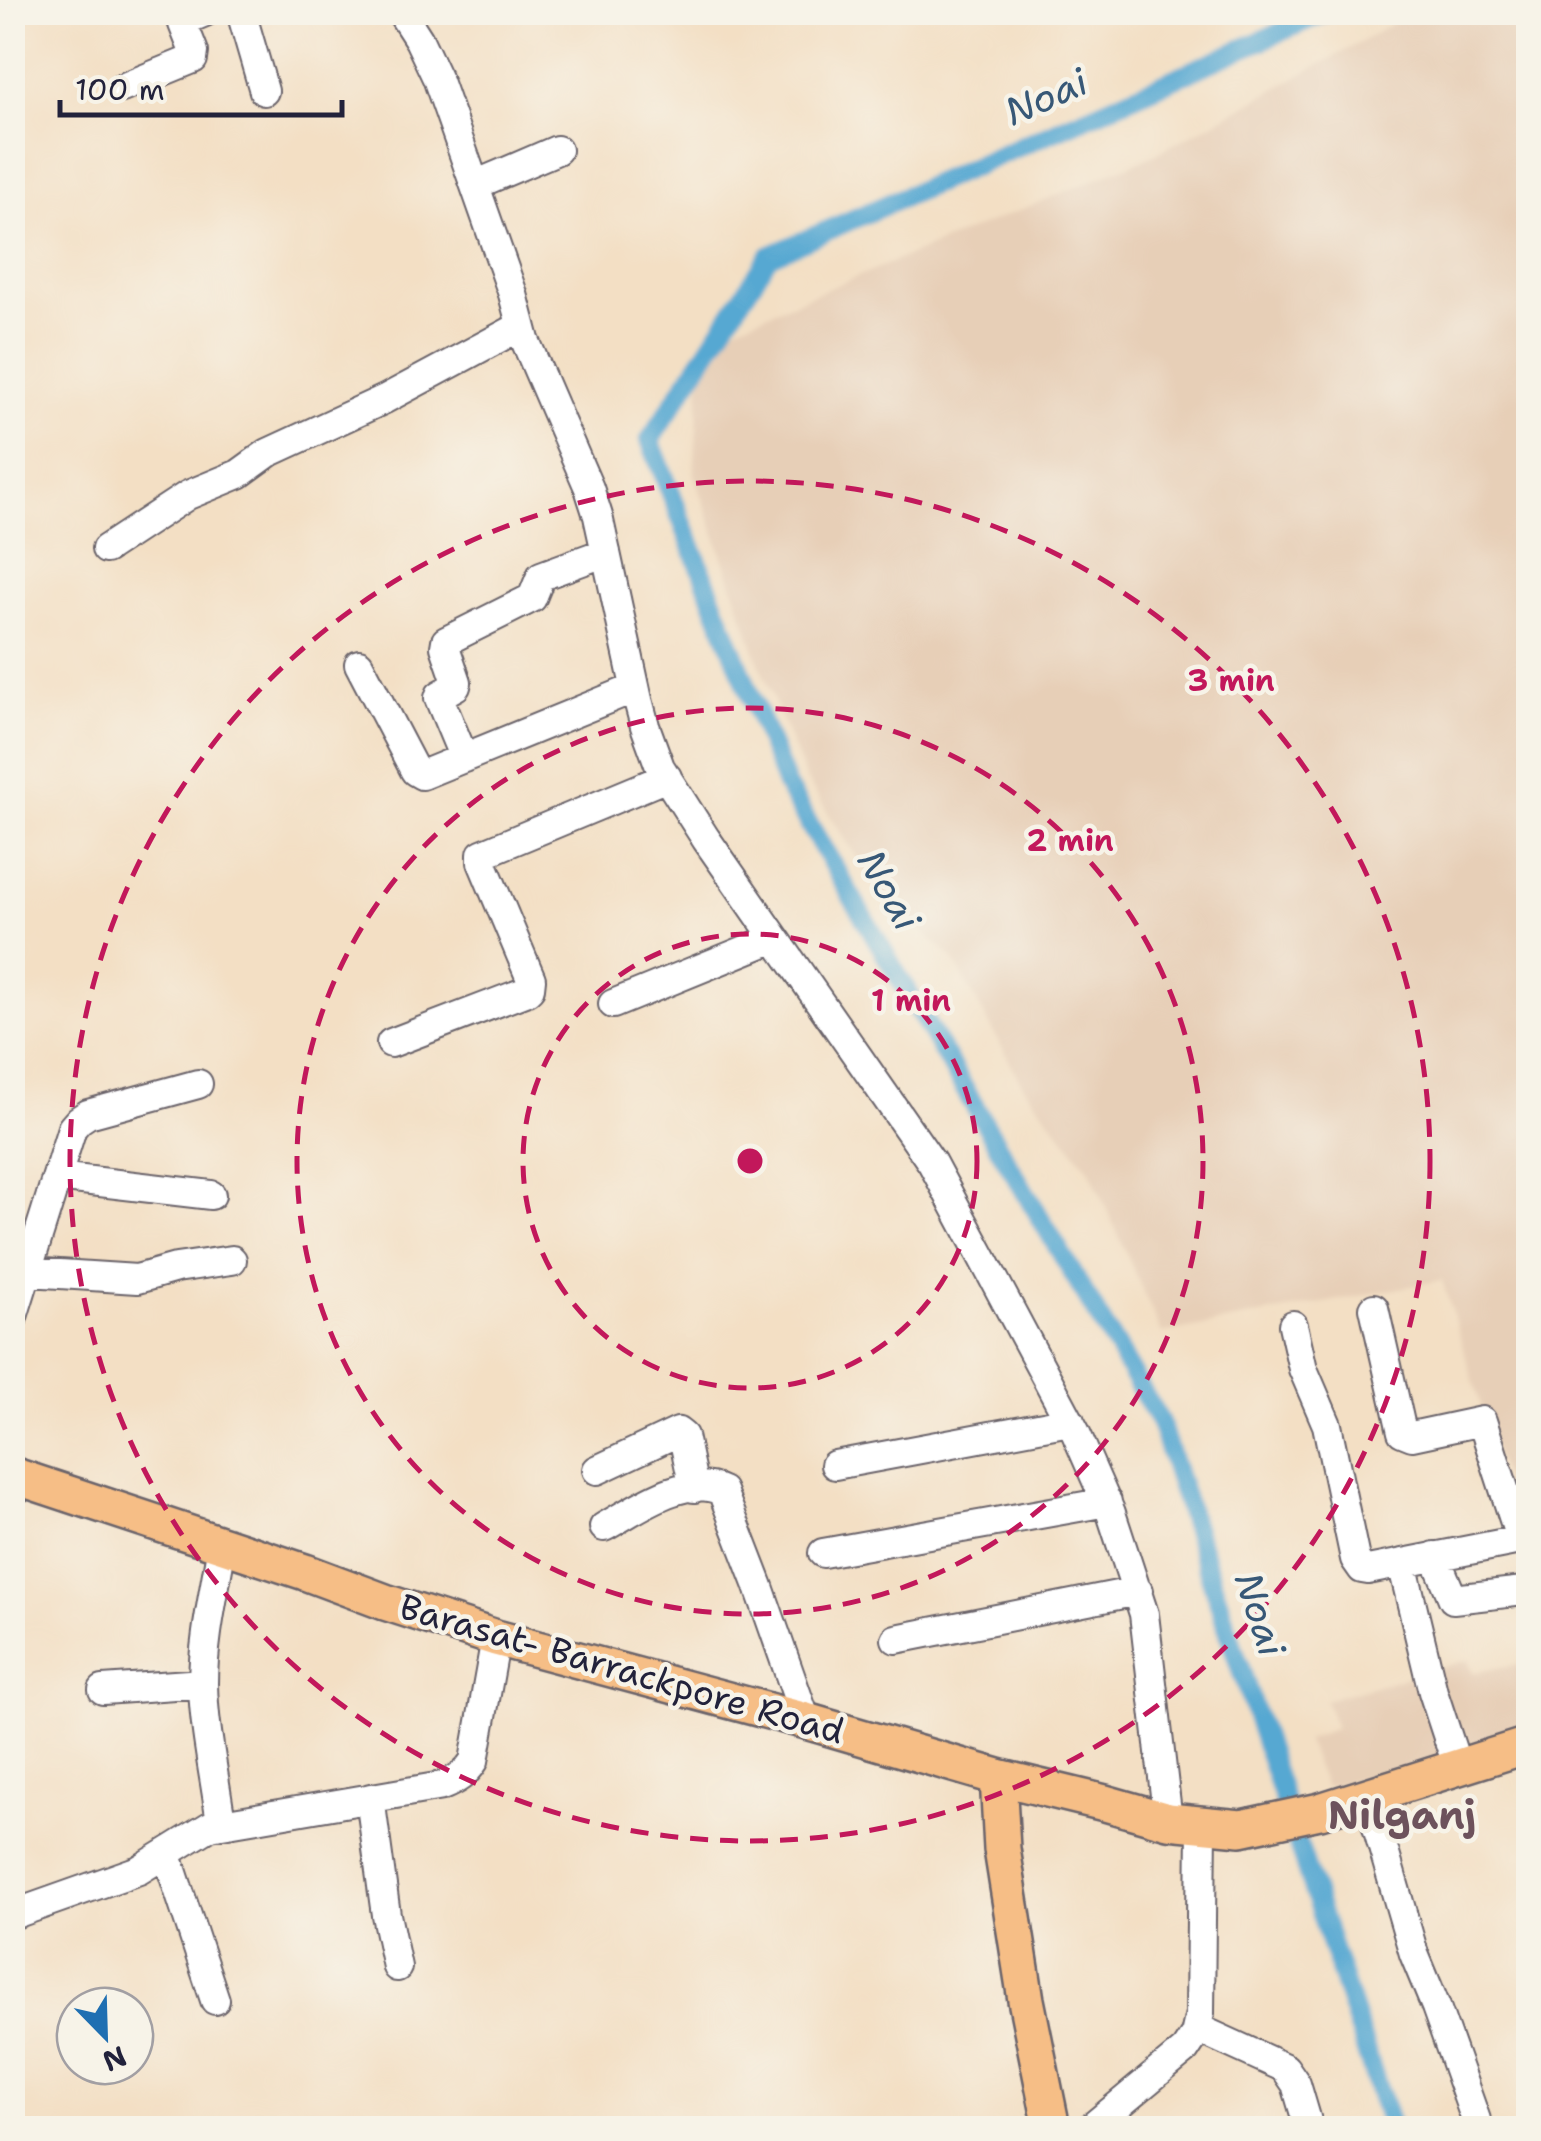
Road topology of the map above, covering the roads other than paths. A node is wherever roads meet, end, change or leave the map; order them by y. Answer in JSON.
{"nodes":[{"id":1,"x":206,"y":12,"type":"edge"},
{"id":2,"x":242,"y":12,"type":"edge"},
{"id":3,"x":401,"y":12,"type":"edge"},
{"id":4,"x":122,"y":88,"type":"dead end"},
{"id":5,"x":264,"y":91,"type":"dead end"},
{"id":6,"x":558,"y":150,"type":"dead end"},
{"id":7,"x":475,"y":185,"type":"junction"},
{"id":8,"x":521,"y":326,"type":"junction"},
{"id":9,"x":106,"y":548,"type":"dead end"},
{"id":10,"x":606,"y":552,"type":"junction"},
{"id":11,"x":359,"y":664,"type":"dead end"},
{"id":12,"x":635,"y":688,"type":"junction"},
{"id":13,"x":464,"y":758,"type":"junction"},
{"id":14,"x":667,"y":777,"type":"junction"},
{"id":15,"x":775,"y":938,"type":"junction"},
{"id":16,"x":613,"y":1004,"type":"dead end"},
{"id":17,"x":391,"y":1043,"type":"dead end"},
{"id":18,"x":198,"y":1084,"type":"dead end"},
{"id":19,"x":57,"y":1177,"type":"junction"},
{"id":20,"x":211,"y":1195,"type":"dead end"},
{"id":21,"x":232,"y":1260,"type":"dead end"},
{"id":22,"x":28,"y":1272,"type":"junction"},
{"id":23,"x":1374,"y":1308,"type":"dead end"},
{"id":24,"x":12,"y":1320,"type":"edge"},
{"id":25,"x":1294,"y":1325,"type":"dead end"},
{"id":26,"x":1070,"y":1421,"type":"junction"},
{"id":27,"x":835,"y":1465,"type":"dead end"},
{"id":28,"x":597,"y":1470,"type":"dead end"},
{"id":29,"x":12,"y":1475,"type":"edge"},
{"id":30,"x":694,"y":1488,"type":"junction"},
{"id":31,"x":1106,"y":1502,"type":"junction"},
{"id":32,"x":604,"y":1526,"type":"dead end"},
{"id":33,"x":222,"y":1544,"type":"junction"},
{"id":34,"x":823,"y":1552,"type":"dead end"},
{"id":35,"x":1434,"y":1556,"type":"junction"},
{"id":36,"x":1402,"y":1563,"type":"junction"},
{"id":37,"x":1138,"y":1591,"type":"junction"},
{"id":38,"x":1524,"y":1591,"type":"dead end"},
{"id":39,"x":496,"y":1638,"type":"junction"},
{"id":40,"x":896,"y":1639,"type":"dead end"},
{"id":41,"x":203,"y":1683,"type":"junction"},
{"id":42,"x":104,"y":1690,"type":"dead end"},
{"id":43,"x":806,"y":1722,"type":"junction"},
{"id":44,"x":1528,"y":1745,"type":"edge"},
{"id":45,"x":1458,"y":1768,"type":"junction"},
{"id":46,"x":998,"y":1777,"type":"junction"},
{"id":47,"x":1368,"y":1796,"type":"junction"},
{"id":48,"x":370,"y":1798,"type":"junction"},
{"id":49,"x":221,"y":1823,"type":"junction"},
{"id":50,"x":1185,"y":1824,"type":"junction"},
{"id":51,"x":167,"y":1854,"type":"junction"},
{"id":52,"x":12,"y":1916,"type":"edge"},
{"id":53,"x":397,"y":1967,"type":"dead end"},
{"id":54,"x":214,"y":2000,"type":"dead end"},
{"id":55,"x":1197,"y":2028,"type":"junction"},
{"id":56,"x":1052,"y":2128,"type":"edge"},
{"id":57,"x":1091,"y":2128,"type":"edge"},
{"id":58,"x":1309,"y":2128,"type":"edge"},
{"id":59,"x":1476,"y":2128,"type":"edge"}],
"edges":[{"from":1,"to":4,"type":"street"},
{"from":2,"to":5,"type":"street"},
{"from":3,"to":7,"type":"street"},
{"from":6,"to":7,"type":"street"},
{"from":7,"to":8,"type":"street"},
{"from":8,"to":9,"type":"street"},
{"from":8,"to":10,"type":"street"},
{"from":10,"to":12,"type":"street"},
{"from":10,"to":13,"type":"street"},
{"from":11,"to":13,"type":"street"},
{"from":12,"to":13,"type":"street"},
{"from":12,"to":14,"type":"street"},
{"from":14,"to":15,"type":"street"},
{"from":14,"to":17,"type":"street"},
{"from":15,"to":16,"type":"street"},
{"from":15,"to":26,"type":"street"},
{"from":18,"to":19,"type":"street"},
{"from":19,"to":20,"type":"street"},
{"from":19,"to":22,"type":"street"},
{"from":21,"to":22,"type":"street"},
{"from":22,"to":24,"type":"street"},
{"from":23,"to":35,"type":"street"},
{"from":25,"to":36,"type":"street"},
{"from":26,"to":27,"type":"street"},
{"from":26,"to":31,"type":"street"},
{"from":28,"to":30,"type":"street"},
{"from":29,"to":33,"type":"main road","name":"Barasat- Barrackpore Road"},
{"from":30,"to":32,"type":"street"},
{"from":30,"to":43,"type":"street"},
{"from":31,"to":34,"type":"street"},
{"from":31,"to":37,"type":"street"},
{"from":33,"to":39,"type":"main road","name":"Barasat- Barrackpore Road"},
{"from":33,"to":41,"type":"street"},
{"from":35,"to":36,"type":"street"},
{"from":35,"to":38,"type":"street"},
{"from":36,"to":45,"type":"street"},
{"from":37,"to":40,"type":"street"},
{"from":37,"to":50,"type":"street"},
{"from":39,"to":43,"type":"main road","name":"Barasat- Barrackpore Road"},
{"from":39,"to":48,"type":"street"},
{"from":41,"to":42,"type":"street"},
{"from":41,"to":49,"type":"street"},
{"from":43,"to":46,"type":"main road","name":"Barasat- Barrackpore Road"},
{"from":44,"to":45,"type":"main road","name":"Barasat- Barrackpore Road"},
{"from":45,"to":47,"type":"main road","name":"Barasat- Barrackpore Road"},
{"from":46,"to":50,"type":"main road","name":"Barasat- Barrackpore Road"},
{"from":46,"to":56,"type":"main road"},
{"from":47,"to":50,"type":"main road","name":"Barasat- Barrackpore Road"},
{"from":47,"to":59,"type":"street"},
{"from":48,"to":49,"type":"street"},
{"from":48,"to":53,"type":"street"},
{"from":49,"to":51,"type":"street"},
{"from":50,"to":55,"type":"street"},
{"from":51,"to":52,"type":"street"},
{"from":51,"to":54,"type":"street"},
{"from":55,"to":57,"type":"street"},
{"from":55,"to":58,"type":"street"}]}
